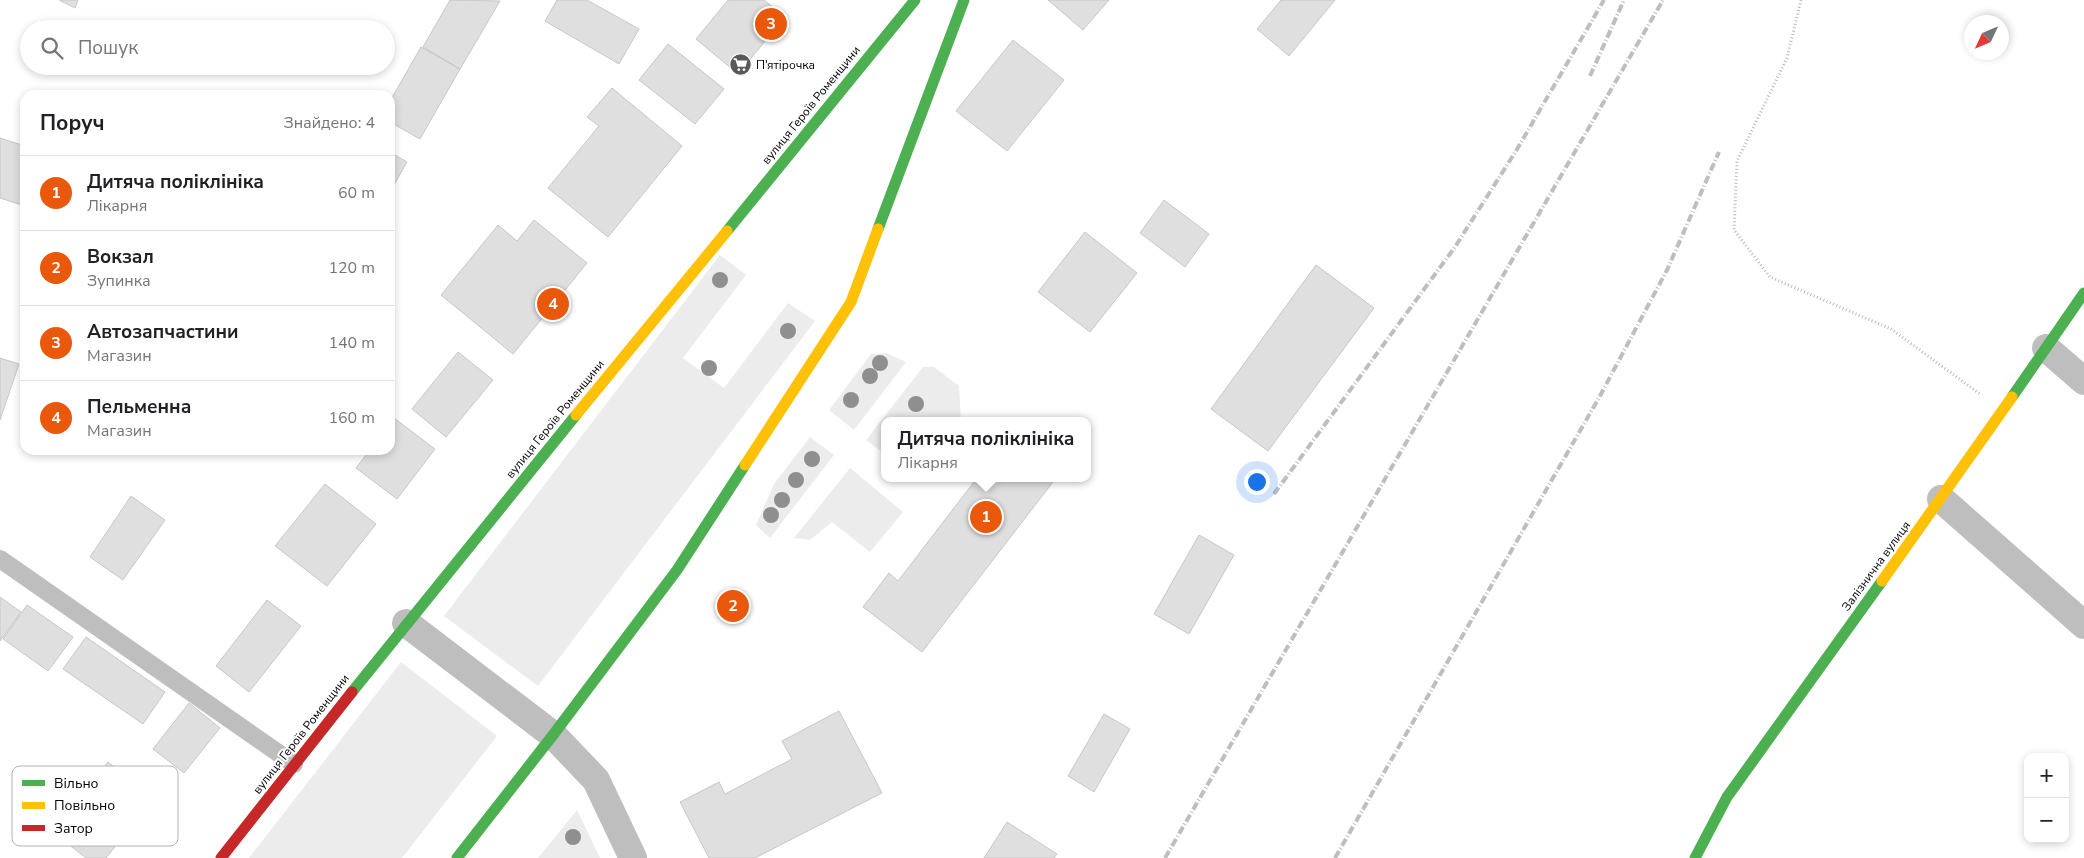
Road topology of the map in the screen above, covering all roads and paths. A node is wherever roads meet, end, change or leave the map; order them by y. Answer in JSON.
{"nodes":[{"id":1,"x":915,"y":0,"type":"edge"},
{"id":2,"x":964,"y":0,"type":"edge"},
{"id":3,"x":1801,"y":0,"type":"edge"},
{"id":4,"x":2084,"y":293,"type":"edge"},
{"id":5,"x":2046,"y":348,"type":"junction"},
{"id":6,"x":2084,"y":381,"type":"edge"},
{"id":7,"x":2001,"y":410,"type":"junction"},
{"id":8,"x":1941,"y":499,"type":"junction"},
{"id":9,"x":0,"y":559,"type":"edge"},
{"id":10,"x":406,"y":623,"type":"junction"},
{"id":11,"x":2084,"y":625,"type":"edge"},
{"id":12,"x":553,"y":735,"type":"junction"},
{"id":13,"x":294,"y":764,"type":"junction"},
{"id":14,"x":221,"y":858,"type":"edge"},
{"id":15,"x":457,"y":858,"type":"edge"},
{"id":16,"x":633,"y":858,"type":"edge"},
{"id":17,"x":1695,"y":858,"type":"edge"}],
"edges":[{"from":1,"to":10,"type":"street","name":"вулиця Героїв Роменщини"},
{"from":2,"to":12,"type":"street"},
{"from":3,"to":7,"type":"path"},
{"from":4,"to":5,"type":"street","name":"Залізнична вулиця"},
{"from":5,"to":6,"type":"street"},
{"from":5,"to":7,"type":"street","name":"Залізнична вулиця"},
{"from":7,"to":8,"type":"street","name":"Залізнична вулиця"},
{"from":8,"to":11,"type":"street"},
{"from":8,"to":17,"type":"street","name":"Залізнична вулиця"},
{"from":9,"to":13,"type":"lane"},
{"from":10,"to":12,"type":"street"},
{"from":10,"to":13,"type":"street","name":"вулиця Героїв Роменщини"},
{"from":12,"to":15,"type":"street"},
{"from":12,"to":16,"type":"street"},
{"from":13,"to":14,"type":"street","name":"вулиця Героїв Роменщини"}]}
